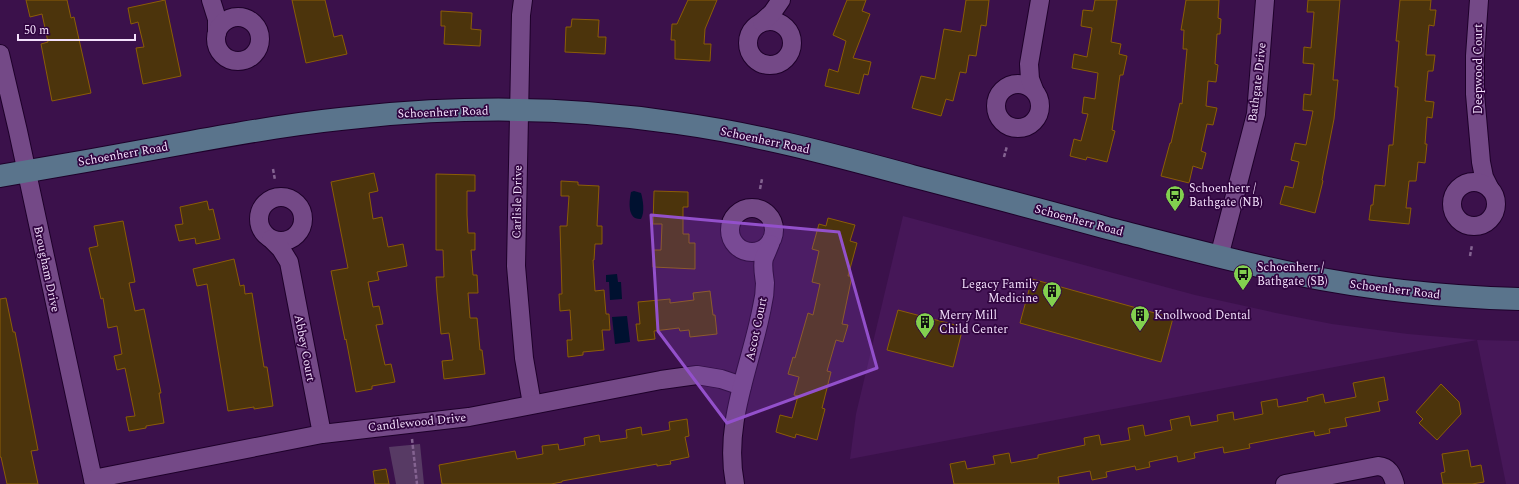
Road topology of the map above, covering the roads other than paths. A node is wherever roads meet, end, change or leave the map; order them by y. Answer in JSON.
{"nodes":[{"id":1,"x":523,"y":0,"type":"edge"},
{"id":2,"x":1040,"y":0,"type":"edge"},
{"id":3,"x":1265,"y":0,"type":"edge"},
{"id":4,"x":1479,"y":0,"type":"edge"},
{"id":5,"x":781,"y":1,"type":"edge"},
{"id":6,"x":212,"y":2,"type":"edge"},
{"id":7,"x":238,"y":17,"type":"junction"},
{"id":8,"x":762,"y":22,"type":"junction"},
{"id":9,"x":787,"y":29,"type":"junction"},
{"id":10,"x":217,"y":33,"type":"junction"},
{"id":11,"x":0,"y":54,"type":"edge"},
{"id":12,"x":1029,"y":64,"type":"junction"},
{"id":13,"x":1010,"y":85,"type":"junction"},
{"id":14,"x":1035,"y":92,"type":"junction"},
{"id":15,"x":520,"y":111,"type":"junction"},
{"id":16,"x":1481,"y":162,"type":"junction"},
{"id":17,"x":26,"y":172,"type":"junction"},
{"id":18,"x":0,"y":176,"type":"edge"},
{"id":19,"x":1464,"y":184,"type":"junction"},
{"id":20,"x":1490,"y":189,"type":"junction"},
{"id":21,"x":297,"y":235,"type":"junction"},
{"id":22,"x":271,"y":239,"type":"junction"},
{"id":23,"x":770,"y":244,"type":"junction"},
{"id":24,"x":751,"y":253,"type":"junction"},
{"id":25,"x":1219,"y":257,"type":"junction"},
{"id":26,"x":289,"y":262,"type":"junction"},
{"id":27,"x":763,"y":272,"type":"junction"},
{"id":28,"x":1519,"y":299,"type":"edge"},
{"id":29,"x":742,"y":386,"type":"junction"},
{"id":30,"x":532,"y":404,"type":"junction"},
{"id":31,"x":322,"y":434,"type":"junction"},
{"id":32,"x":1391,"y":476,"type":"edge"},
{"id":33,"x":93,"y":482,"type":"edge"},
{"id":34,"x":735,"y":484,"type":"edge"},
{"id":35,"x":1284,"y":484,"type":"edge"}],
"edges":[{"from":1,"to":15,"type":"street","name":"Carlisle Drive"},
{"from":2,"to":12,"type":"street"},
{"from":3,"to":25,"type":"street","name":"Bathgate Drive"},
{"from":4,"to":16,"type":"street","name":"Deepwood Court"},
{"from":5,"to":8,"type":"street"},
{"from":5,"to":9,"type":"street"},
{"from":6,"to":7,"type":"street"},
{"from":6,"to":10,"type":"street"},
{"from":7,"to":10,"type":"street"},
{"from":7,"to":10,"type":"street"},
{"from":8,"to":9,"type":"street"},
{"from":8,"to":9,"type":"street"},
{"from":11,"to":17,"type":"street","name":"Brougham Drive"},
{"from":12,"to":13,"type":"street"},
{"from":12,"to":14,"type":"street"},
{"from":13,"to":14,"type":"street"},
{"from":13,"to":14,"type":"street"},
{"from":15,"to":17,"type":"main road","name":"Schoenherr Road"},
{"from":15,"to":25,"type":"main road","name":"Schoenherr Road"},
{"from":15,"to":30,"type":"street","name":"Carlisle Drive"},
{"from":16,"to":19,"type":"street","name":"Deepwood Court"},
{"from":16,"to":20,"type":"street","name":"Deepwood Court"},
{"from":17,"to":18,"type":"main road","name":"Schoenherr Road"},
{"from":17,"to":33,"type":"street","name":"Brougham Drive"},
{"from":19,"to":20,"type":"street"},
{"from":19,"to":20,"type":"street","name":"Deepwood Court"},
{"from":21,"to":22,"type":"street"},
{"from":21,"to":22,"type":"street","name":"Abbey Court"},
{"from":21,"to":26,"type":"street","name":"Abbey Court"},
{"from":22,"to":26,"type":"street","name":"Abbey Court"},
{"from":23,"to":24,"type":"street"},
{"from":23,"to":24,"type":"street","name":"Ascot Court"},
{"from":23,"to":27,"type":"street","name":"Ascot Court"},
{"from":24,"to":27,"type":"street","name":"Ascot Court"},
{"from":25,"to":28,"type":"main road","name":"Schoenherr Road"},
{"from":26,"to":31,"type":"street","name":"Abbey Court"},
{"from":27,"to":29,"type":"street","name":"Ascot Court"},
{"from":29,"to":30,"type":"street","name":"Candlewood Drive"},
{"from":29,"to":34,"type":"street","name":"Ascot Court"},
{"from":30,"to":31,"type":"street","name":"Candlewood Drive"},
{"from":31,"to":33,"type":"street","name":"Candlewood Drive"},
{"from":32,"to":35,"type":"street"}]}
